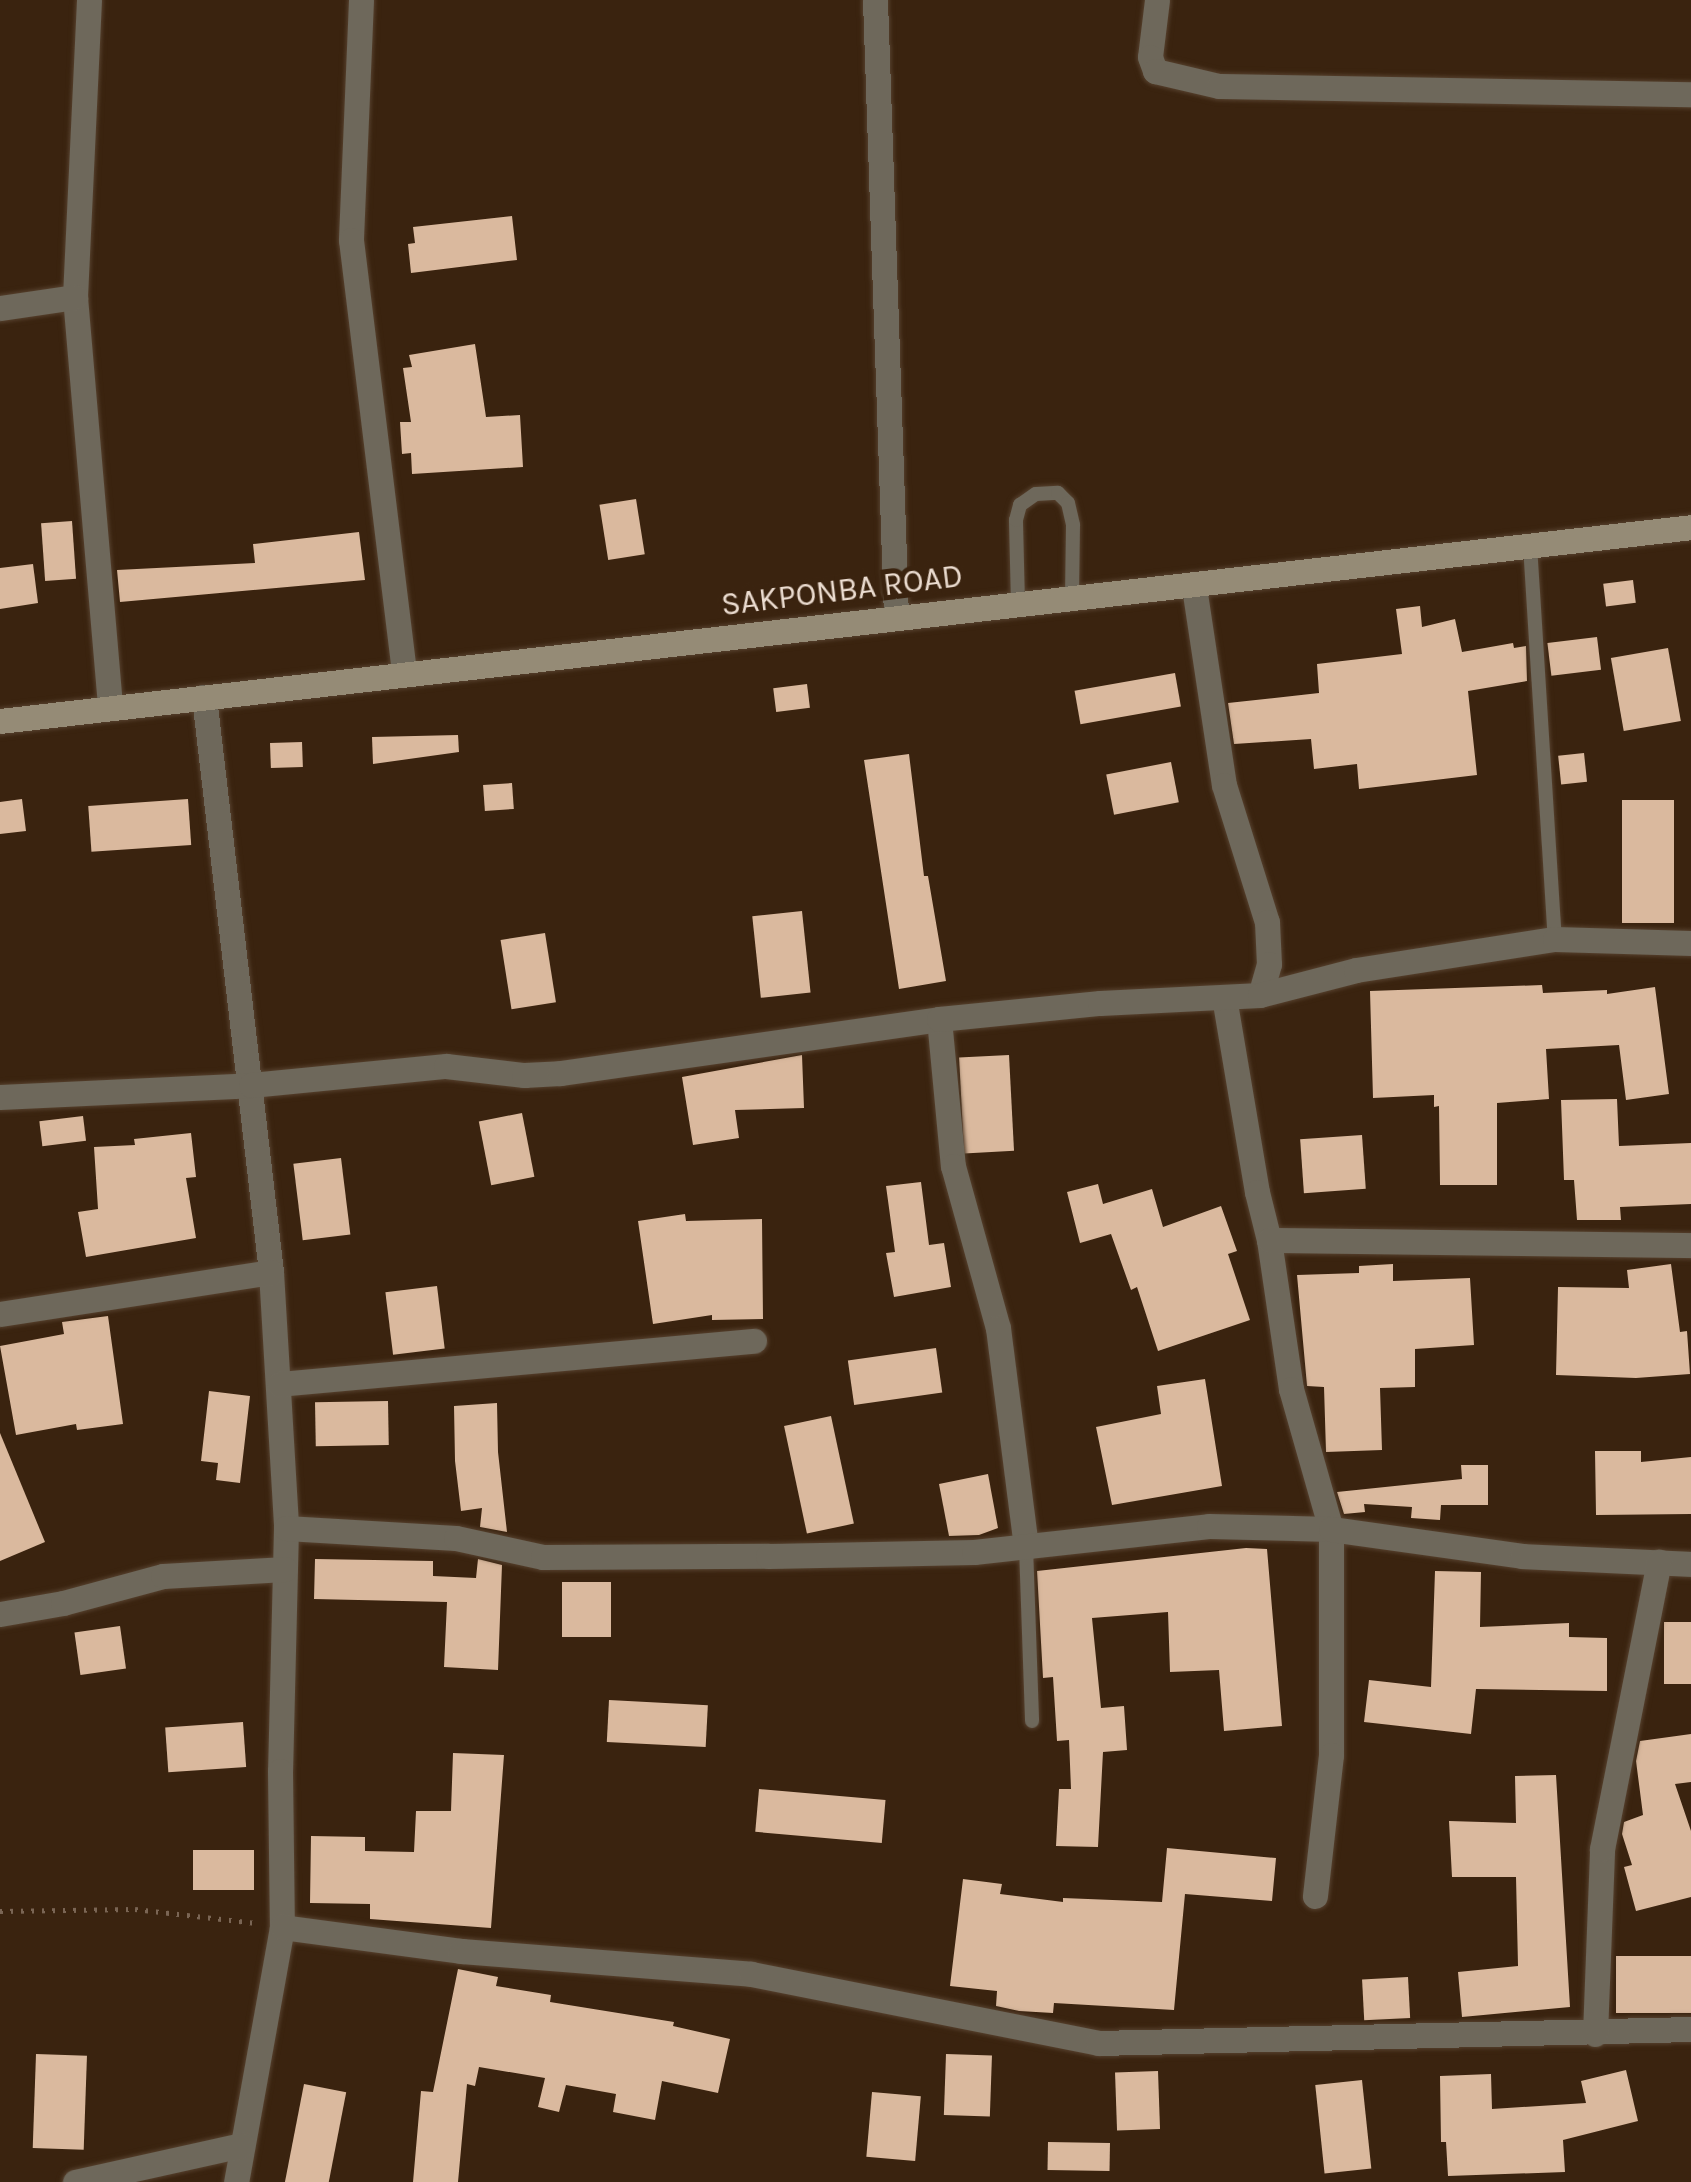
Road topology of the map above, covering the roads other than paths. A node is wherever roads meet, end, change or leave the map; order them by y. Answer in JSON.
{"nodes":[{"id":1,"x":89,"y":0,"type":"edge"},
{"id":2,"x":361,"y":0,"type":"edge"},
{"id":3,"x":875,"y":0,"type":"edge"},
{"id":4,"x":1157,"y":0,"type":"edge"},
{"id":5,"x":1691,"y":94,"type":"edge"},
{"id":6,"x":75,"y":296,"type":"junction"},
{"id":7,"x":0,"y":308,"type":"edge"},
{"id":8,"x":1691,"y":527,"type":"edge"},
{"id":9,"x":1530,"y":545,"type":"junction"},
{"id":10,"x":1194,"y":587,"type":"junction"},
{"id":11,"x":1072,"y":597,"type":"junction"},
{"id":12,"x":1018,"y":604,"type":"junction"},
{"id":13,"x":896,"y":618,"type":"junction"},
{"id":14,"x":404,"y":674,"type":"junction"},
{"id":15,"x":204,"y":697,"type":"junction"},
{"id":16,"x":110,"y":708,"type":"junction"},
{"id":17,"x":0,"y":721,"type":"edge"},
{"id":18,"x":1555,"y":940,"type":"junction"},
{"id":19,"x":1691,"y":943,"type":"edge"},
{"id":20,"x":1260,"y":995,"type":"junction"},
{"id":21,"x":1224,"y":996,"type":"junction"},
{"id":22,"x":939,"y":1020,"type":"junction"},
{"id":23,"x":251,"y":1085,"type":"junction"},
{"id":24,"x":0,"y":1097,"type":"edge"},
{"id":25,"x":1270,"y":1240,"type":"junction"},
{"id":26,"x":1691,"y":1245,"type":"edge"},
{"id":27,"x":272,"y":1272,"type":"junction"},
{"id":28,"x":0,"y":1314,"type":"edge"},
{"id":29,"x":754,"y":1340,"type":"dead end"},
{"id":30,"x":278,"y":1384,"type":"junction"},
{"id":31,"x":286,"y":1528,"type":"junction"},
{"id":32,"x":1331,"y":1529,"type":"junction"},
{"id":33,"x":1026,"y":1547,"type":"junction"},
{"id":34,"x":1658,"y":1562,"type":"junction"},
{"id":35,"x":1691,"y":1564,"type":"edge"},
{"id":36,"x":285,"y":1569,"type":"junction"},
{"id":37,"x":0,"y":1614,"type":"edge"},
{"id":38,"x":1032,"y":1721,"type":"dead end"},
{"id":39,"x":1315,"y":1896,"type":"dead end"},
{"id":40,"x":282,"y":1926,"type":"junction"},
{"id":41,"x":1691,"y":2030,"type":"edge"},
{"id":42,"x":1595,"y":2034,"type":"junction"},
{"id":43,"x":242,"y":2145,"type":"junction"},
{"id":44,"x":75,"y":2182,"type":"edge"},
{"id":45,"x":236,"y":2182,"type":"edge"}],
"edges":[{"from":1,"to":6,"type":"street"},
{"from":2,"to":14,"type":"street"},
{"from":3,"to":13,"type":"street"},
{"from":4,"to":5,"type":"street"},
{"from":6,"to":7,"type":"street"},
{"from":6,"to":16,"type":"street"},
{"from":8,"to":9,"type":"main road","name":"SAKPONBA ROAD"},
{"from":9,"to":10,"type":"main road","name":"SAKPONBA ROAD"},
{"from":9,"to":18,"type":"lane"},
{"from":10,"to":11,"type":"main road","name":"SAKPONBA ROAD"},
{"from":10,"to":20,"type":"street"},
{"from":11,"to":12,"type":"main road","name":"SAKPONBA ROAD"},
{"from":11,"to":12,"type":"lane"},
{"from":12,"to":13,"type":"main road","name":"SAKPONBA ROAD"},
{"from":13,"to":14,"type":"main road","name":"SAKPONBA ROAD"},
{"from":14,"to":15,"type":"main road","name":"SAKPONBA ROAD"},
{"from":15,"to":16,"type":"main road","name":"SAKPONBA ROAD"},
{"from":15,"to":23,"type":"street"},
{"from":16,"to":17,"type":"main road","name":"SAKPONBA ROAD"},
{"from":18,"to":19,"type":"street"},
{"from":18,"to":20,"type":"street"},
{"from":20,"to":21,"type":"street"},
{"from":21,"to":22,"type":"street"},
{"from":21,"to":25,"type":"street"},
{"from":22,"to":23,"type":"street"},
{"from":22,"to":33,"type":"street"},
{"from":23,"to":24,"type":"street"},
{"from":23,"to":27,"type":"street"},
{"from":25,"to":26,"type":"street"},
{"from":25,"to":32,"type":"street"},
{"from":27,"to":28,"type":"street"},
{"from":27,"to":30,"type":"street"},
{"from":29,"to":30,"type":"street"},
{"from":30,"to":31,"type":"street"},
{"from":31,"to":33,"type":"street"},
{"from":31,"to":36,"type":"street"},
{"from":32,"to":33,"type":"street"},
{"from":32,"to":34,"type":"street"},
{"from":32,"to":39,"type":"street"},
{"from":33,"to":38,"type":"lane"},
{"from":34,"to":35,"type":"street"},
{"from":34,"to":42,"type":"street"},
{"from":36,"to":37,"type":"street"},
{"from":36,"to":40,"type":"street"},
{"from":40,"to":42,"type":"street"},
{"from":40,"to":43,"type":"street"},
{"from":41,"to":42,"type":"street"},
{"from":43,"to":44,"type":"street"},
{"from":43,"to":45,"type":"street"}]}
